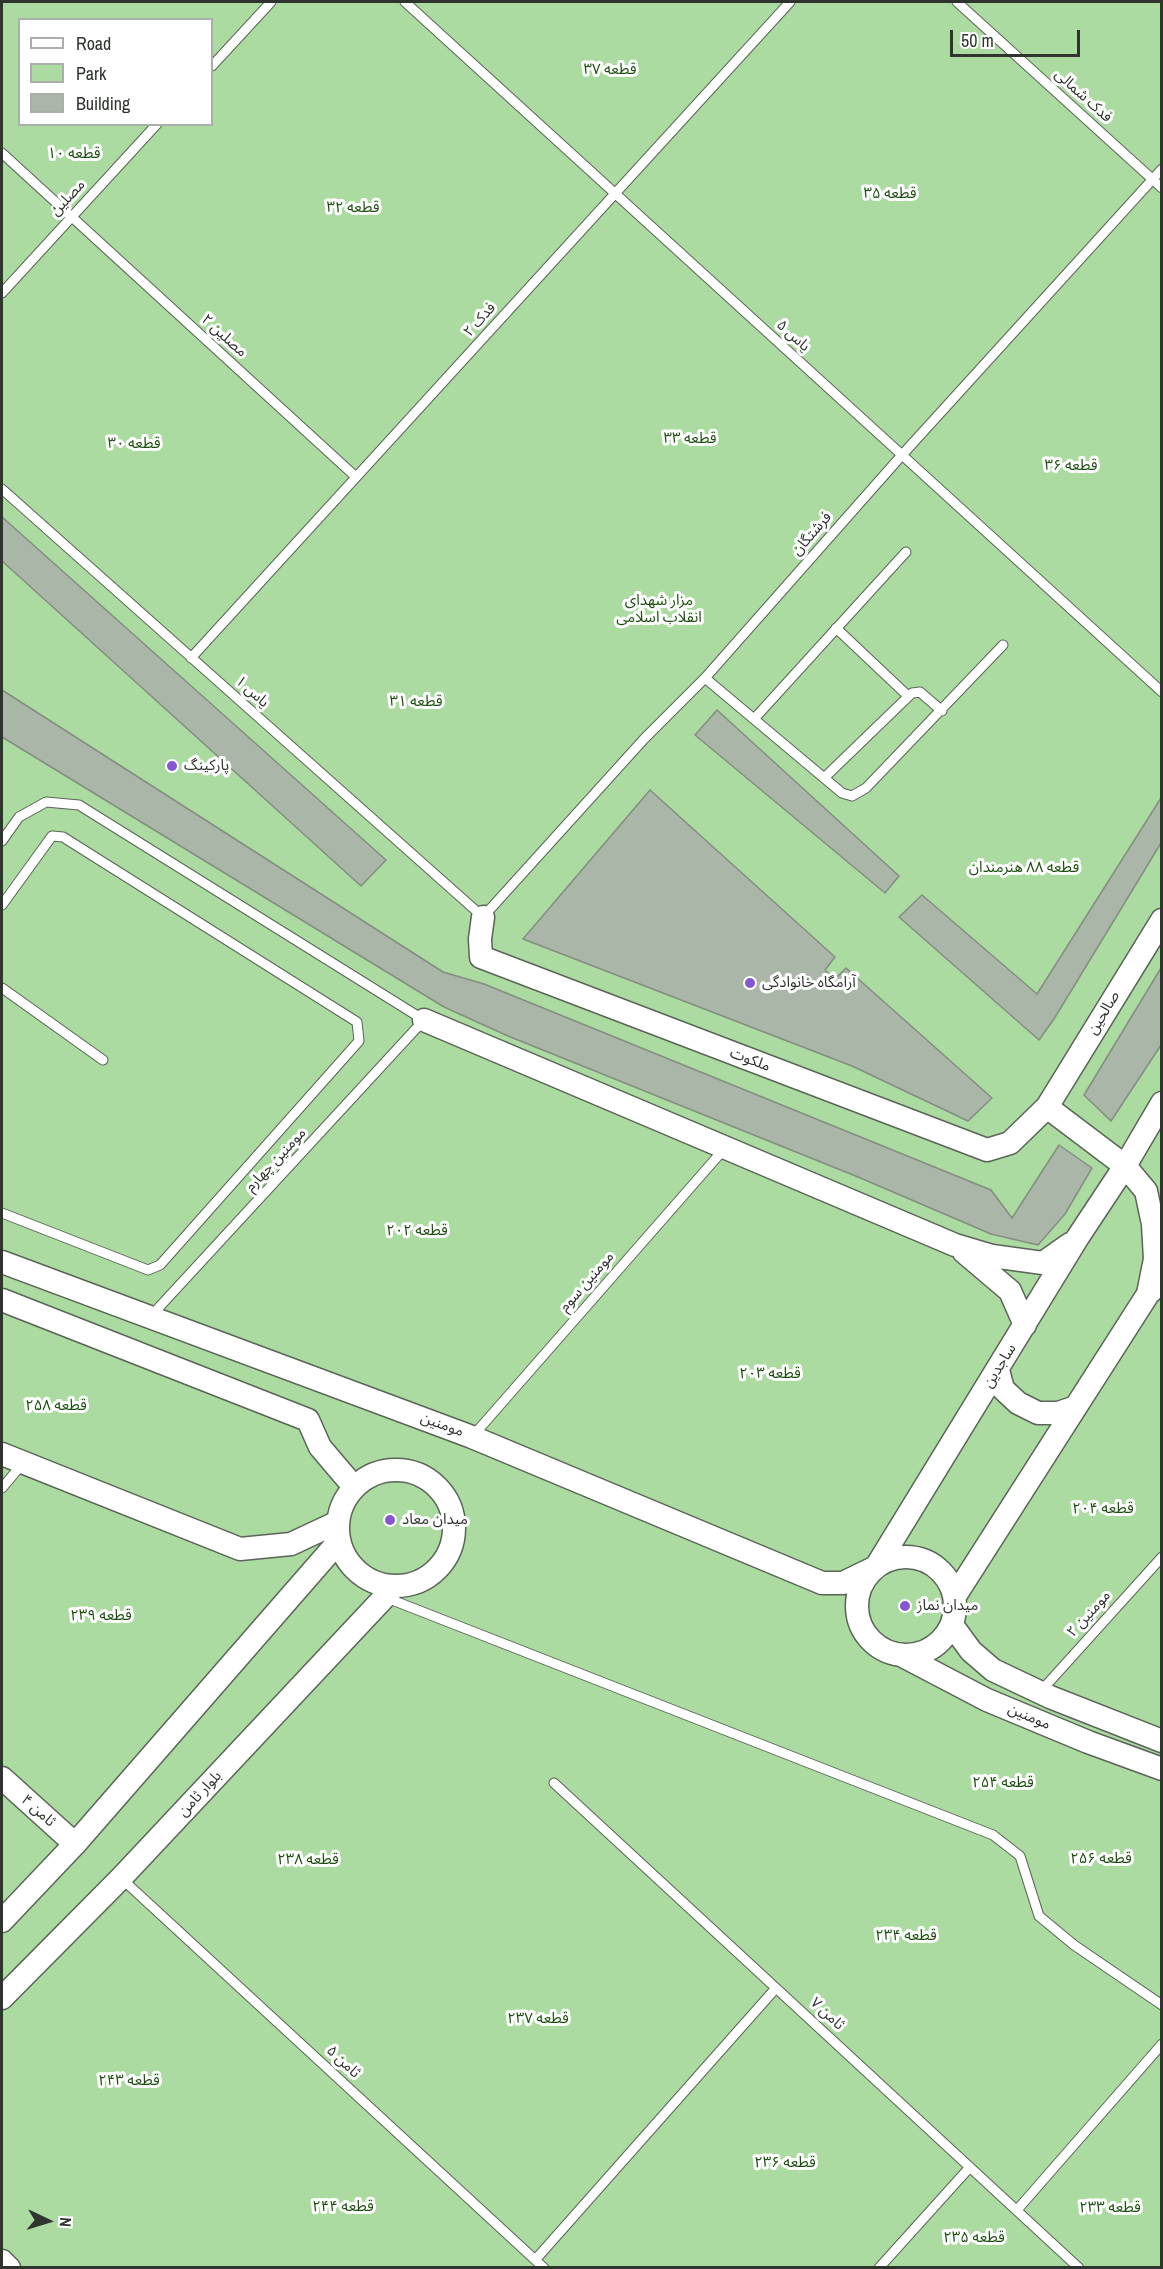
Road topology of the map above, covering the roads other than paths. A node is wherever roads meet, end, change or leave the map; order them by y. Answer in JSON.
{"nodes":[{"id":1,"x":271,"y":2,"type":"edge"},
{"id":2,"x":405,"y":2,"type":"edge"},
{"id":3,"x":790,"y":2,"type":"edge"},
{"id":4,"x":957,"y":2,"type":"edge"},
{"id":5,"x":213,"y":65,"type":"edge"},
{"id":6,"x":155,"y":126,"type":"edge"},
{"id":7,"x":2,"y":153,"type":"edge"},
{"id":8,"x":1161,"y":169,"type":"edge"},
{"id":9,"x":1152,"y":180,"type":"junction"},
{"id":10,"x":1161,"y":188,"type":"edge"},
{"id":11,"x":615,"y":193,"type":"junction"},
{"id":12,"x":71,"y":217,"type":"junction"},
{"id":13,"x":2,"y":293,"type":"edge"},
{"id":14,"x":902,"y":455,"type":"junction"},
{"id":15,"x":356,"y":477,"type":"junction"},
{"id":16,"x":2,"y":489,"type":"edge"},
{"id":17,"x":906,"y":552,"type":"dead end"},
{"id":18,"x":836,"y":628,"type":"junction"},
{"id":19,"x":1003,"y":645,"type":"dead end"},
{"id":20,"x":191,"y":658,"type":"junction"},
{"id":21,"x":705,"y":678,"type":"junction"},
{"id":22,"x":1161,"y":692,"type":"edge"},
{"id":23,"x":908,"y":696,"type":"junction"},
{"id":24,"x":942,"y":711,"type":"junction"},
{"id":25,"x":754,"y":719,"type":"junction"},
{"id":26,"x":824,"y":778,"type":"junction"},
{"id":27,"x":2,"y":841,"type":"edge"},
{"id":28,"x":2,"y":905,"type":"edge"},
{"id":29,"x":483,"y":917,"type":"junction"},
{"id":30,"x":1161,"y":920,"type":"edge"},
{"id":31,"x":2,"y":988,"type":"edge"},
{"id":32,"x":423,"y":1020,"type":"junction"},
{"id":33,"x":103,"y":1060,"type":"dead end"},
{"id":34,"x":1161,"y":1103,"type":"edge"},
{"id":35,"x":1047,"y":1107,"type":"junction"},
{"id":36,"x":724,"y":1148,"type":"junction"},
{"id":37,"x":1125,"y":1166,"type":"junction"},
{"id":38,"x":2,"y":1213,"type":"edge"},
{"id":39,"x":1078,"y":1238,"type":"junction"},
{"id":40,"x":955,"y":1245,"type":"junction"},
{"id":41,"x":2,"y":1262,"type":"edge"},
{"id":42,"x":1155,"y":1288,"type":"edge"},
{"id":43,"x":2,"y":1300,"type":"edge"},
{"id":44,"x":150,"y":1318,"type":"junction"},
{"id":45,"x":1026,"y":1325,"type":"junction"},
{"id":46,"x":998,"y":1370,"type":"junction"},
{"id":47,"x":1076,"y":1407,"type":"junction"},
{"id":48,"x":472,"y":1437,"type":"junction"},
{"id":49,"x":2,"y":1454,"type":"edge"},
{"id":50,"x":23,"y":1463,"type":"junction"},
{"id":51,"x":354,"y":1487,"type":"junction"},
{"id":52,"x":2,"y":1488,"type":"edge"},
{"id":53,"x":338,"y":1531,"type":"junction"},
{"id":54,"x":1161,"y":1557,"type":"edge"},
{"id":55,"x":876,"y":1567,"type":"junction"},
{"id":56,"x":390,"y":1592,"type":"junction"},
{"id":57,"x":955,"y":1596,"type":"junction"},
{"id":58,"x":952,"y":1625,"type":"junction"},
{"id":59,"x":901,"y":1655,"type":"junction"},
{"id":60,"x":1040,"y":1692,"type":"junction"},
{"id":61,"x":1161,"y":1741,"type":"edge"},
{"id":62,"x":1161,"y":1769,"type":"edge"},
{"id":63,"x":2,"y":1778,"type":"edge"},
{"id":64,"x":554,"y":1783,"type":"dead end"},
{"id":65,"x":75,"y":1844,"type":"junction"},
{"id":66,"x":121,"y":1878,"type":"junction"},
{"id":67,"x":2,"y":1921,"type":"edge"},
{"id":68,"x":776,"y":1988,"type":"junction"},
{"id":69,"x":2,"y":1998,"type":"edge"},
{"id":70,"x":1161,"y":2005,"type":"edge"},
{"id":71,"x":1161,"y":2044,"type":"edge"},
{"id":72,"x":970,"y":2167,"type":"junction"},
{"id":73,"x":1017,"y":2210,"type":"junction"},
{"id":74,"x":536,"y":2259,"type":"junction"},
{"id":75,"x":2,"y":2261,"type":"edge"},
{"id":76,"x":9,"y":2268,"type":"edge"},
{"id":77,"x":544,"y":2268,"type":"edge"},
{"id":78,"x":879,"y":2268,"type":"edge"},
{"id":79,"x":1079,"y":2268,"type":"edge"}],
"edges":[{"from":1,"to":5,"type":"lane"},
{"from":2,"to":11,"type":"lane","name":"یاس ۵"},
{"from":3,"to":11,"type":"lane","name":"فدک ۲"},
{"from":4,"to":9,"type":"lane","name":"فدک شمالی"},
{"from":6,"to":12,"type":"lane","name":"مصلین"},
{"from":7,"to":12,"type":"lane","name":"مصلین ۲"},
{"from":8,"to":9,"type":"lane","name":"فرشتگان"},
{"from":9,"to":10,"type":"lane","name":"فدک شمالی"},
{"from":9,"to":14,"type":"lane","name":"فرشتگان"},
{"from":11,"to":14,"type":"lane","name":"یاس ۵"},
{"from":11,"to":15,"type":"lane","name":"فدک ۲"},
{"from":12,"to":13,"type":"lane","name":"مصلین"},
{"from":12,"to":15,"type":"lane","name":"مصلین ۲"},
{"from":14,"to":21,"type":"lane","name":"فرشتگان"},
{"from":14,"to":22,"type":"lane","name":"یاس ۵"},
{"from":15,"to":20,"type":"lane","name":"فدک ۲"},
{"from":16,"to":20,"type":"lane","name":"یاس ۱"},
{"from":17,"to":18,"type":"lane"},
{"from":18,"to":23,"type":"lane"},
{"from":18,"to":25,"type":"lane"},
{"from":19,"to":24,"type":"lane"},
{"from":20,"to":29,"type":"lane","name":"یاس ۱"},
{"from":21,"to":25,"type":"lane"},
{"from":21,"to":29,"type":"lane","name":"فرشتگان"},
{"from":23,"to":24,"type":"lane"},
{"from":23,"to":26,"type":"lane"},
{"from":24,"to":26,"type":"lane"},
{"from":25,"to":26,"type":"lane"},
{"from":27,"to":32,"type":"lane"},
{"from":28,"to":38,"type":"lane"},
{"from":29,"to":35,"type":"street","name":"ملکوت"},
{"from":30,"to":35,"type":"street","name":"صالحین"},
{"from":31,"to":33,"type":"lane"},
{"from":32,"to":36,"type":"street"},
{"from":32,"to":44,"type":"lane","name":"مومنین چهارم"},
{"from":34,"to":37,"type":"street","name":"ساجدین"},
{"from":35,"to":37,"type":"street"},
{"from":36,"to":40,"type":"street"},
{"from":36,"to":48,"type":"lane","name":"مومنین سوم"},
{"from":37,"to":39,"type":"street","name":"ساجدین"},
{"from":37,"to":42,"type":"street"},
{"from":39,"to":40,"type":"street"},
{"from":39,"to":45,"type":"street","name":"ساجدین"},
{"from":40,"to":45,"type":"street"},
{"from":41,"to":44,"type":"street","name":"مومنین"},
{"from":42,"to":47,"type":"street"},
{"from":43,"to":51,"type":"street"},
{"from":44,"to":48,"type":"street","name":"مومنین"},
{"from":45,"to":46,"type":"street","name":"ساجدین"},
{"from":46,"to":47,"type":"street"},
{"from":46,"to":55,"type":"street","name":"ساجدین"},
{"from":47,"to":57,"type":"street"},
{"from":48,"to":55,"type":"street","name":"مومنین"},
{"from":49,"to":50,"type":"street"},
{"from":50,"to":52,"type":"lane"},
{"from":50,"to":53,"type":"street"},
{"from":51,"to":53,"type":"street"},
{"from":51,"to":56,"type":"street"},
{"from":53,"to":56,"type":"street"},
{"from":53,"to":65,"type":"street"},
{"from":54,"to":60,"type":"lane","name":"مومنین ۲"},
{"from":55,"to":57,"type":"street"},
{"from":55,"to":59,"type":"street"},
{"from":56,"to":66,"type":"street","name":"بلوار ثامن"},
{"from":56,"to":70,"type":"lane"},
{"from":57,"to":58,"type":"street"},
{"from":58,"to":59,"type":"street"},
{"from":58,"to":60,"type":"street","name":"مومنین"},
{"from":59,"to":62,"type":"street","name":"مومنین"},
{"from":60,"to":61,"type":"street","name":"مومنین"},
{"from":63,"to":65,"type":"street","name":"ثامن ۴"},
{"from":64,"to":68,"type":"lane","name":"ثامن ۷"},
{"from":65,"to":67,"type":"street"},
{"from":66,"to":69,"type":"street","name":"بلوار ثامن"},
{"from":66,"to":74,"type":"lane","name":"ثامن ۵"},
{"from":68,"to":72,"type":"lane","name":"ثامن ۷"},
{"from":68,"to":74,"type":"lane"},
{"from":71,"to":73,"type":"lane"},
{"from":72,"to":73,"type":"lane","name":"ثامن ۷"},
{"from":72,"to":78,"type":"lane"},
{"from":73,"to":79,"type":"lane","name":"ثامن ۷"},
{"from":74,"to":77,"type":"lane","name":"ثامن ۵"},
{"from":75,"to":76,"type":"street"}]}
